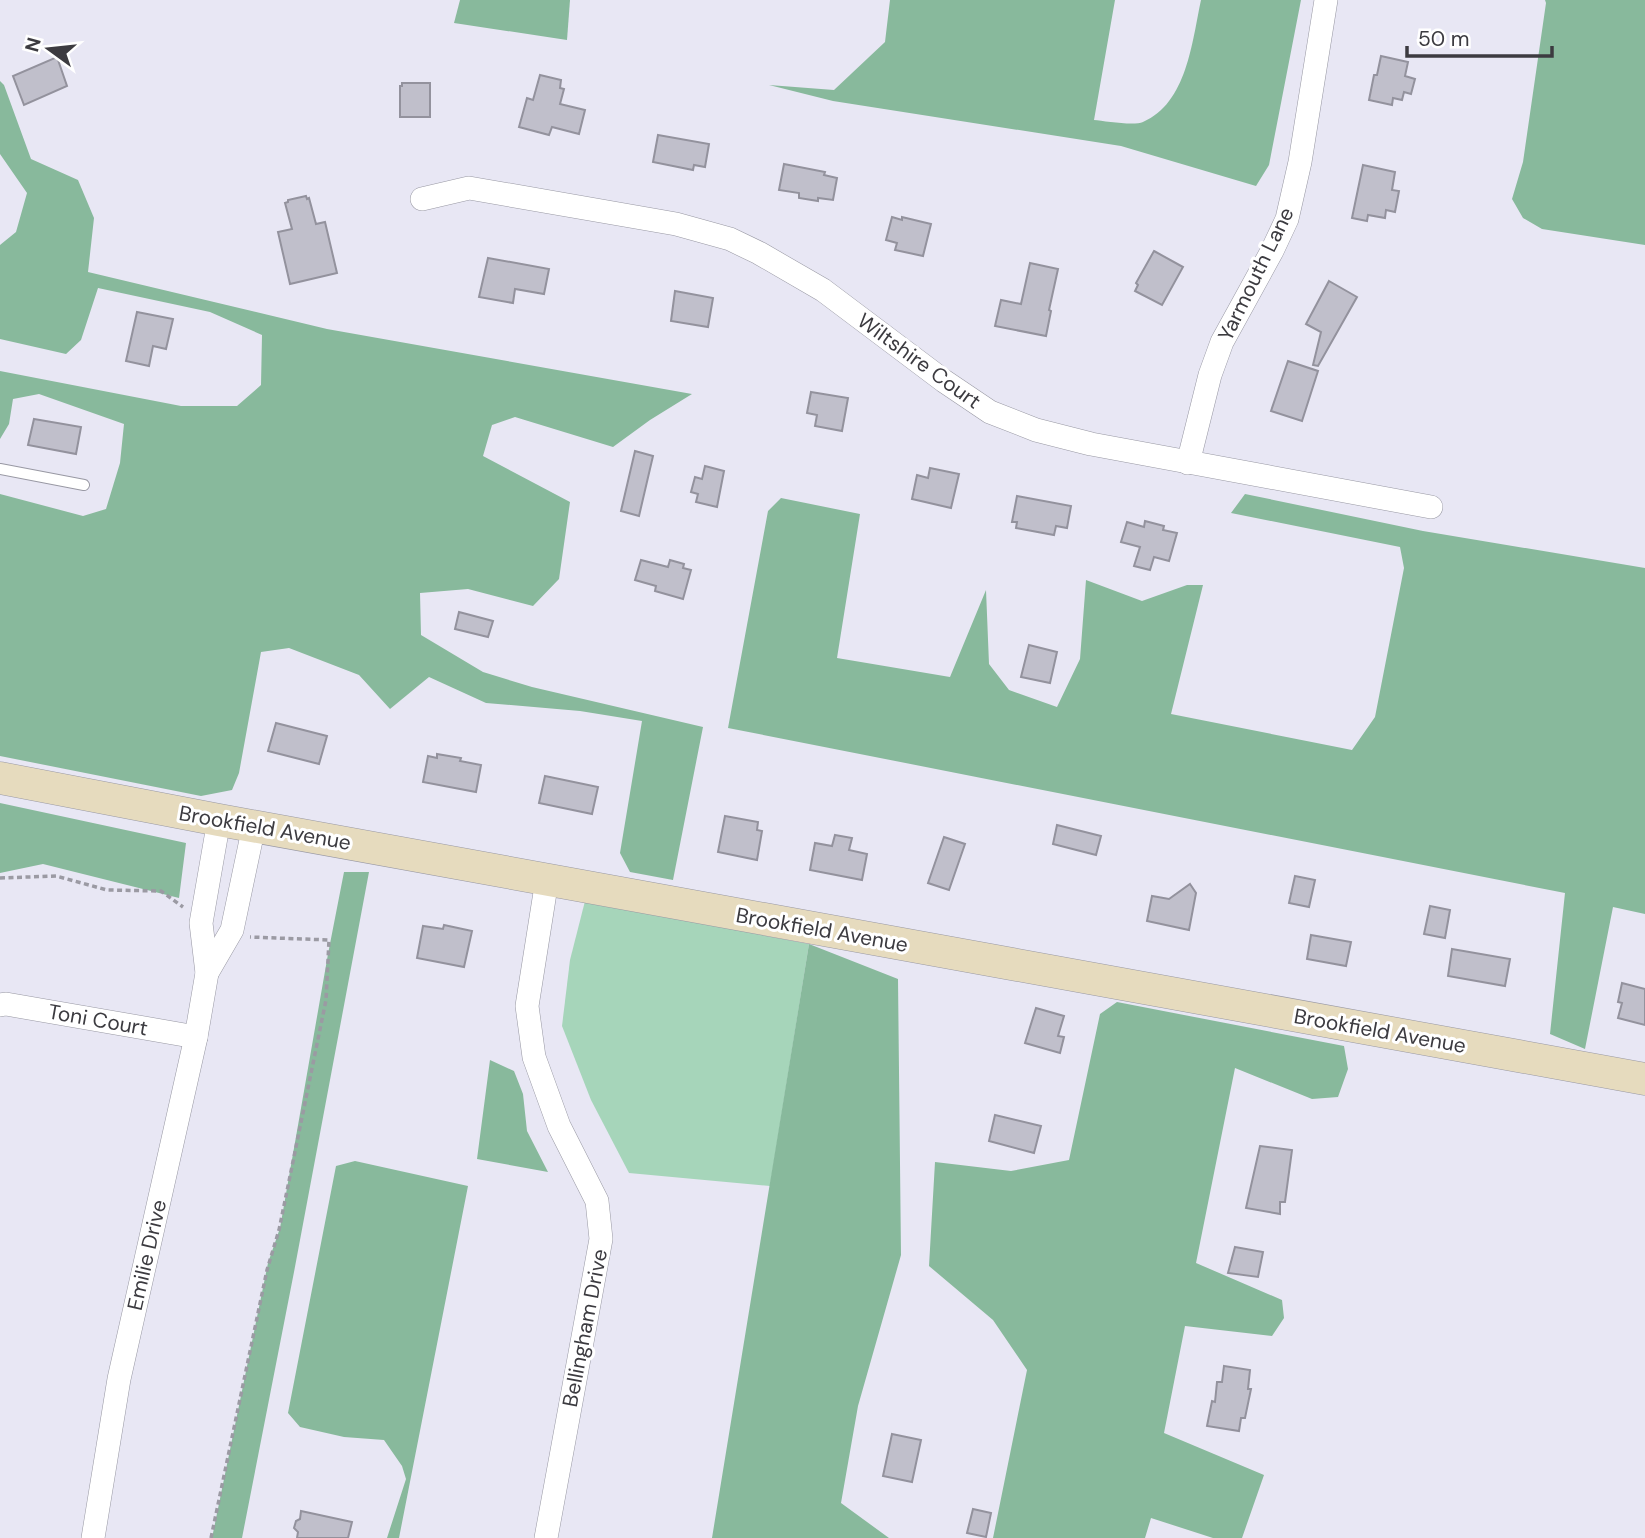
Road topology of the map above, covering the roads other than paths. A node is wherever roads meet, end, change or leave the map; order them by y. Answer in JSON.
{"nodes":[{"id":1,"x":1326,"y":0,"type":"edge"},
{"id":2,"x":422,"y":199,"type":"dead end"},
{"id":3,"x":1188,"y":463,"type":"junction"},
{"id":4,"x":0,"y":469,"type":"edge"},
{"id":5,"x":84,"y":485,"type":"dead end"},
{"id":6,"x":1431,"y":507,"type":"dead end"},
{"id":7,"x":0,"y":778,"type":"edge"},
{"id":8,"x":219,"y":820,"type":"junction"},
{"id":9,"x":254,"y":827,"type":"junction"},
{"id":10,"x":547,"y":880,"type":"junction"},
{"id":11,"x":195,"y":910,"type":"junction"},
{"id":12,"x":235,"y":915,"type":"junction"},
{"id":13,"x":208,"y":973,"type":"junction"},
{"id":14,"x":0,"y":1005,"type":"edge"},
{"id":15,"x":196,"y":1037,"type":"junction"},
{"id":16,"x":1645,"y":1079,"type":"edge"},
{"id":17,"x":93,"y":1538,"type":"edge"},
{"id":18,"x":545,"y":1538,"type":"edge"}],
"edges":[{"from":1,"to":3,"type":"street","name":"Yarmouth Lane"},
{"from":2,"to":3,"type":"street","name":"Wiltshire Court"},
{"from":3,"to":6,"type":"street","name":"Wiltshire Court"},
{"from":4,"to":5,"type":"lane"},
{"from":7,"to":8,"type":"main road","name":"Brookfield Avenue"},
{"from":8,"to":9,"type":"main road","name":"Brookfield Avenue"},
{"from":8,"to":11,"type":"street","name":"Emilie Drive"},
{"from":9,"to":10,"type":"main road","name":"Brookfield Avenue"},
{"from":9,"to":12,"type":"street","name":"Emilie Drive"},
{"from":10,"to":16,"type":"main road","name":"Brookfield Avenue"},
{"from":10,"to":18,"type":"street","name":"Bellingham Drive"},
{"from":11,"to":12,"type":"street"},
{"from":11,"to":13,"type":"street","name":"Emilie Drive"},
{"from":12,"to":13,"type":"street","name":"Emilie Drive"},
{"from":13,"to":15,"type":"street","name":"Emilie Drive"},
{"from":14,"to":15,"type":"street","name":"Toni Court"},
{"from":15,"to":17,"type":"street","name":"Emilie Drive"}]}
